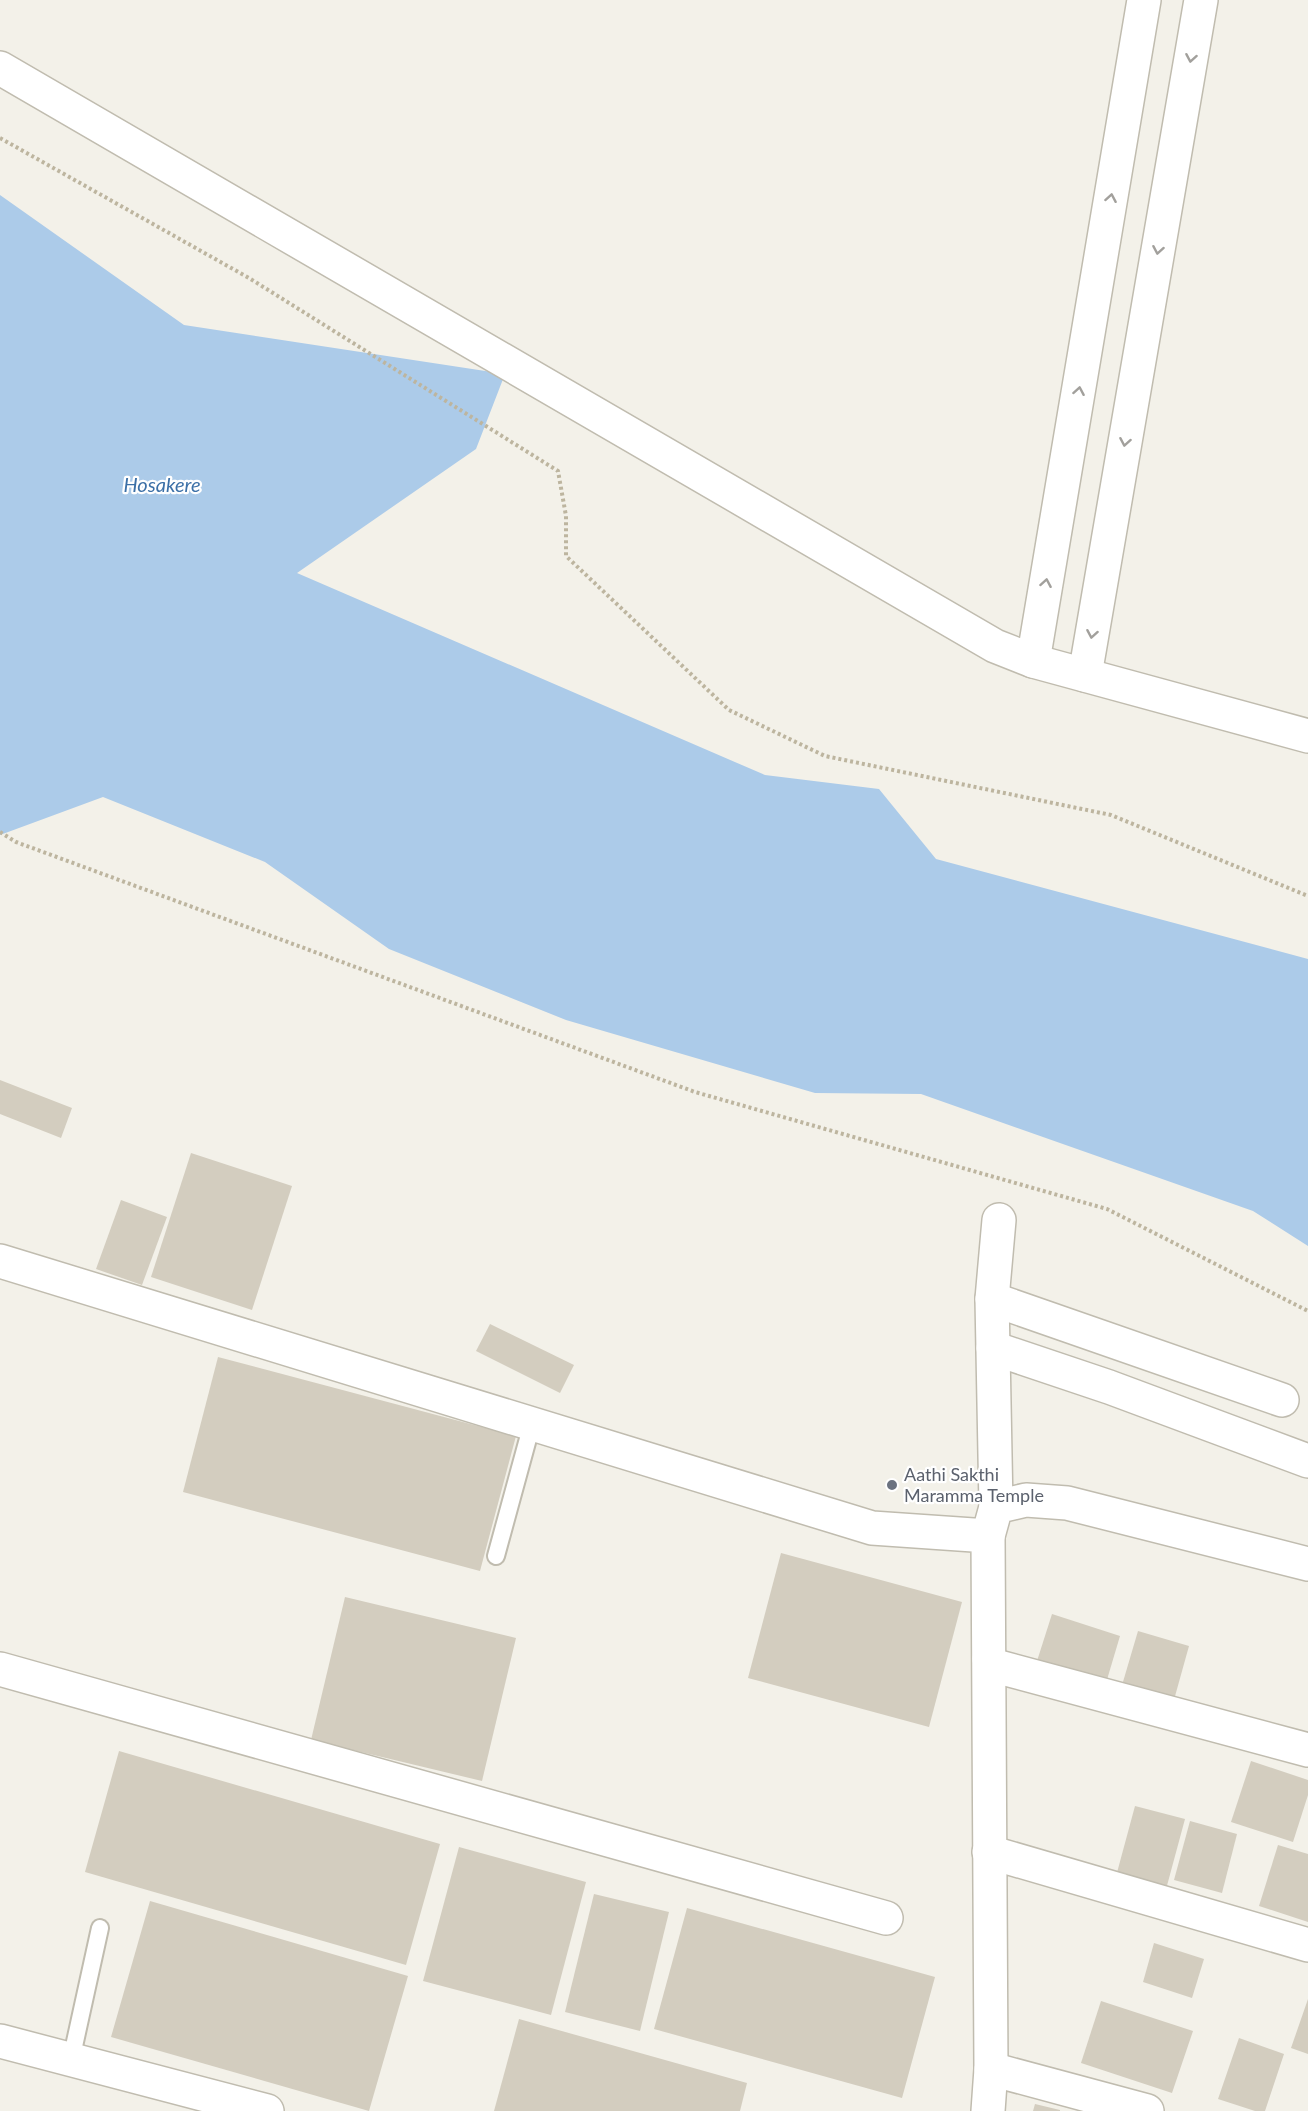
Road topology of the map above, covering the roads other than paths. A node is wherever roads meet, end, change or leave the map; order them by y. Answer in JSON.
{"nodes":[{"id":1,"x":1144,"y":0,"type":"edge"},
{"id":2,"x":1201,"y":0,"type":"edge"},
{"id":3,"x":0,"y":68,"type":"edge"},
{"id":4,"x":1033,"y":661,"type":"junction"},
{"id":5,"x":1085,"y":675,"type":"junction"},
{"id":6,"x":1308,"y":736,"type":"edge"},
{"id":7,"x":999,"y":1220,"type":"dead end"},
{"id":8,"x":0,"y":1260,"type":"edge"},
{"id":9,"x":992,"y":1299,"type":"junction"},
{"id":10,"x":993,"y":1348,"type":"junction"},
{"id":11,"x":1282,"y":1400,"type":"dead end"},
{"id":12,"x":532,"y":1424,"type":"junction"},
{"id":13,"x":1308,"y":1461,"type":"edge"},
{"id":14,"x":992,"y":1522,"type":"junction"},
{"id":15,"x":496,"y":1556,"type":"dead end"},
{"id":16,"x":1308,"y":1564,"type":"edge"},
{"id":17,"x":989,"y":1659,"type":"junction"},
{"id":18,"x":0,"y":1670,"type":"edge"},
{"id":19,"x":1308,"y":1750,"type":"edge"},
{"id":20,"x":989,"y":1852,"type":"junction"},
{"id":21,"x":886,"y":1918,"type":"dead end"},
{"id":22,"x":100,"y":1928,"type":"dead end"},
{"id":23,"x":1308,"y":1945,"type":"edge"},
{"id":24,"x":0,"y":2041,"type":"edge"},
{"id":25,"x":71,"y":2060,"type":"junction"},
{"id":26,"x":991,"y":2069,"type":"junction"},
{"id":27,"x":267,"y":2111,"type":"edge"},
{"id":28,"x":988,"y":2111,"type":"edge"},
{"id":29,"x":1147,"y":2111,"type":"edge"}],
"edges":[{"from":4,"to":1,"type":"street","one_way":true},
{"from":2,"to":5,"type":"street","one_way":true},
{"from":3,"to":4,"type":"street"},
{"from":4,"to":5,"type":"street"},
{"from":5,"to":6,"type":"street"},
{"from":7,"to":9,"type":"street"},
{"from":8,"to":12,"type":"street"},
{"from":9,"to":10,"type":"street"},
{"from":9,"to":11,"type":"street"},
{"from":10,"to":13,"type":"street"},
{"from":10,"to":14,"type":"street"},
{"from":12,"to":14,"type":"street"},
{"from":12,"to":15,"type":"lane"},
{"from":14,"to":16,"type":"street"},
{"from":14,"to":17,"type":"street"},
{"from":17,"to":19,"type":"street"},
{"from":17,"to":20,"type":"street"},
{"from":18,"to":21,"type":"street"},
{"from":20,"to":23,"type":"street"},
{"from":20,"to":26,"type":"street"},
{"from":22,"to":25,"type":"lane"},
{"from":24,"to":25,"type":"street"},
{"from":25,"to":27,"type":"street"},
{"from":26,"to":28,"type":"street"},
{"from":26,"to":29,"type":"street"}]}
